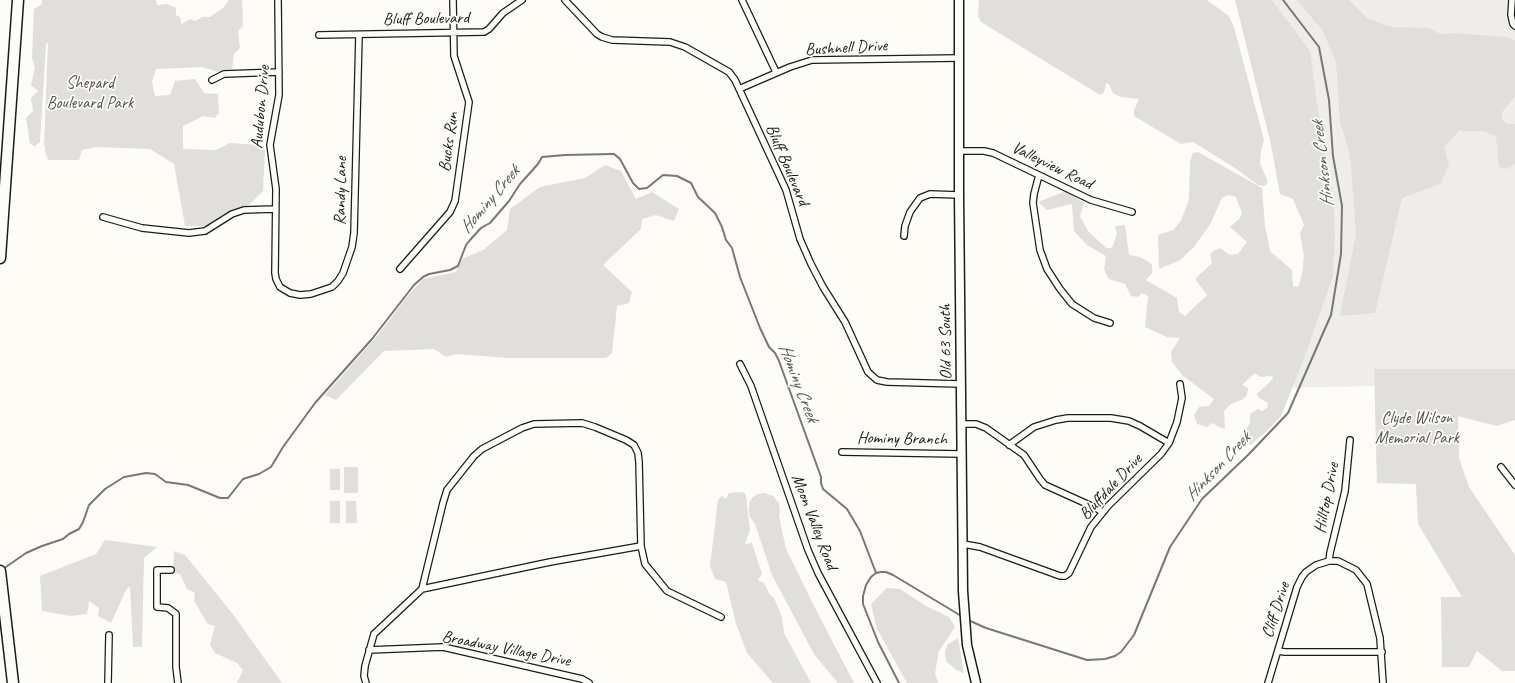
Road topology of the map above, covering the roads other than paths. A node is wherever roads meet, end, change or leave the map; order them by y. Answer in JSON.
{"nodes":[{"id":1,"x":18,"y":0,"type":"edge"},
{"id":2,"x":278,"y":0,"type":"edge"},
{"id":3,"x":453,"y":0,"type":"edge"},
{"id":4,"x":522,"y":0,"type":"edge"},
{"id":5,"x":565,"y":0,"type":"edge"},
{"id":6,"x":742,"y":0,"type":"edge"},
{"id":7,"x":959,"y":0,"type":"edge"},
{"id":8,"x":1512,"y":0,"type":"edge"},
{"id":9,"x":1515,"y":26,"type":"edge"},
{"id":10,"x":453,"y":33,"type":"junction"},
{"id":11,"x":318,"y":35,"type":"dead end"},
{"id":12,"x":359,"y":35,"type":"junction"},
{"id":13,"x":959,"y":58,"type":"junction"},
{"id":14,"x":279,"y":72,"type":"junction"},
{"id":15,"x":776,"y":72,"type":"junction"},
{"id":16,"x":212,"y":80,"type":"dead end"},
{"id":17,"x":739,"y":90,"type":"junction"},
{"id":18,"x":960,"y":151,"type":"junction"},
{"id":19,"x":1039,"y":175,"type":"junction"},
{"id":20,"x":959,"y":195,"type":"junction"},
{"id":21,"x":276,"y":209,"type":"junction"},
{"id":22,"x":1132,"y":212,"type":"dead end"},
{"id":23,"x":103,"y":217,"type":"dead end"},
{"id":24,"x":904,"y":236,"type":"dead end"},
{"id":25,"x":0,"y":258,"type":"edge"},
{"id":26,"x":400,"y":269,"type":"dead end"},
{"id":27,"x":280,"y":286,"type":"joint"},
{"id":28,"x":1110,"y":323,"type":"dead end"},
{"id":29,"x":740,"y":364,"type":"dead end"},
{"id":30,"x":961,"y":384,"type":"junction"},
{"id":31,"x":1180,"y":384,"type":"dead end"},
{"id":32,"x":962,"y":424,"type":"junction"},
{"id":33,"x":1350,"y":440,"type":"dead end"},
{"id":34,"x":1168,"y":442,"type":"junction"},
{"id":35,"x":1009,"y":445,"type":"junction"},
{"id":36,"x":842,"y":452,"type":"dead end"},
{"id":37,"x":961,"y":454,"type":"junction"},
{"id":38,"x":1501,"y":468,"type":"dead end"},
{"id":39,"x":1515,"y":485,"type":"edge"},
{"id":40,"x":1102,"y":512,"type":"junction"},
{"id":41,"x":963,"y":544,"type":"junction"},
{"id":42,"x":641,"y":546,"type":"junction"},
{"id":43,"x":1329,"y":561,"type":"junction"},
{"id":44,"x":171,"y":570,"type":"dead end"},
{"id":45,"x":0,"y":571,"type":"edge"},
{"id":46,"x":422,"y":588,"type":"junction"},
{"id":47,"x":722,"y":617,"type":"dead end"},
{"id":48,"x":109,"y":635,"type":"dead end"},
{"id":49,"x":369,"y":650,"type":"junction"},
{"id":50,"x":1278,"y":651,"type":"junction"},
{"id":51,"x":1382,"y":652,"type":"junction"},
{"id":52,"x":13,"y":683,"type":"edge"},
{"id":53,"x":108,"y":683,"type":"edge"},
{"id":54,"x":178,"y":683,"type":"edge"},
{"id":55,"x":366,"y":683,"type":"edge"},
{"id":56,"x":589,"y":683,"type":"edge"},
{"id":57,"x":877,"y":683,"type":"edge"},
{"id":58,"x":976,"y":683,"type":"edge"},
{"id":59,"x":1268,"y":683,"type":"edge"},
{"id":60,"x":1383,"y":683,"type":"edge"}],
"edges":[{"from":1,"to":25,"type":"highway"},
{"from":2,"to":14,"type":"street","name":"Audubon Drive"},
{"from":3,"to":10,"type":"street","name":"Bucks Run"},
{"from":4,"to":10,"type":"street","name":"Bluff Boulevard"},
{"from":5,"to":17,"type":"street","name":"Bluff Boulevard"},
{"from":6,"to":15,"type":"street"},
{"from":7,"to":13,"type":"main road","name":"Old 63 South"},
{"from":8,"to":9,"type":"street"},
{"from":10,"to":12,"type":"street","name":"Bluff Boulevard"},
{"from":10,"to":26,"type":"street","name":"Bucks Run"},
{"from":11,"to":12,"type":"street","name":"Bluff Boulevard"},
{"from":12,"to":27,"type":"street","name":"Randy Lane"},
{"from":13,"to":15,"type":"street","name":"Bushnell Drive"},
{"from":13,"to":18,"type":"main road","name":"Old 63 South"},
{"from":14,"to":16,"type":"street"},
{"from":14,"to":21,"type":"street","name":"Audubon Drive"},
{"from":15,"to":17,"type":"street","name":"Bushnell Drive"},
{"from":17,"to":30,"type":"street","name":"Bluff Boulevard"},
{"from":18,"to":19,"type":"street","name":"Valleyview Road"},
{"from":18,"to":20,"type":"main road","name":"Old 63 South"},
{"from":19,"to":22,"type":"street","name":"Valleyview Road"},
{"from":19,"to":28,"type":"street"},
{"from":20,"to":24,"type":"street"},
{"from":20,"to":30,"type":"main road","name":"Old 63 South"},
{"from":21,"to":23,"type":"street"},
{"from":21,"to":27,"type":"street","name":"Audubon Drive"},
{"from":29,"to":57,"type":"street","name":"Moon Valley Road"},
{"from":30,"to":32,"type":"main road","name":"Old 63 South"},
{"from":31,"to":34,"type":"street","name":"Bluffdale Drive"},
{"from":32,"to":35,"type":"street"},
{"from":32,"to":37,"type":"main road","name":"Old 63 South"},
{"from":33,"to":43,"type":"street","name":"Hilltop Drive"},
{"from":34,"to":35,"type":"street"},
{"from":34,"to":40,"type":"street","name":"Bluffdale Drive"},
{"from":35,"to":40,"type":"street"},
{"from":36,"to":37,"type":"street","name":"Hominy Branch"},
{"from":37,"to":41,"type":"main road","name":"Old 63 South"},
{"from":38,"to":39,"type":"street"},
{"from":40,"to":41,"type":"street","name":"Bluffdale Drive"},
{"from":41,"to":58,"type":"main road","name":"Old 63 South"},
{"from":42,"to":46,"type":"street"},
{"from":42,"to":46,"type":"street"},
{"from":42,"to":47,"type":"street"},
{"from":43,"to":50,"type":"street","name":"Cliff Drive"},
{"from":43,"to":51,"type":"street"},
{"from":44,"to":54,"type":"street"},
{"from":45,"to":52,"type":"highway"},
{"from":46,"to":49,"type":"street"},
{"from":48,"to":53,"type":"street"},
{"from":49,"to":55,"type":"street"},
{"from":49,"to":56,"type":"street","name":"Broadway Village Drive"},
{"from":50,"to":51,"type":"street"},
{"from":50,"to":59,"type":"street","name":"Cliff Drive"},
{"from":51,"to":60,"type":"street"}]}
